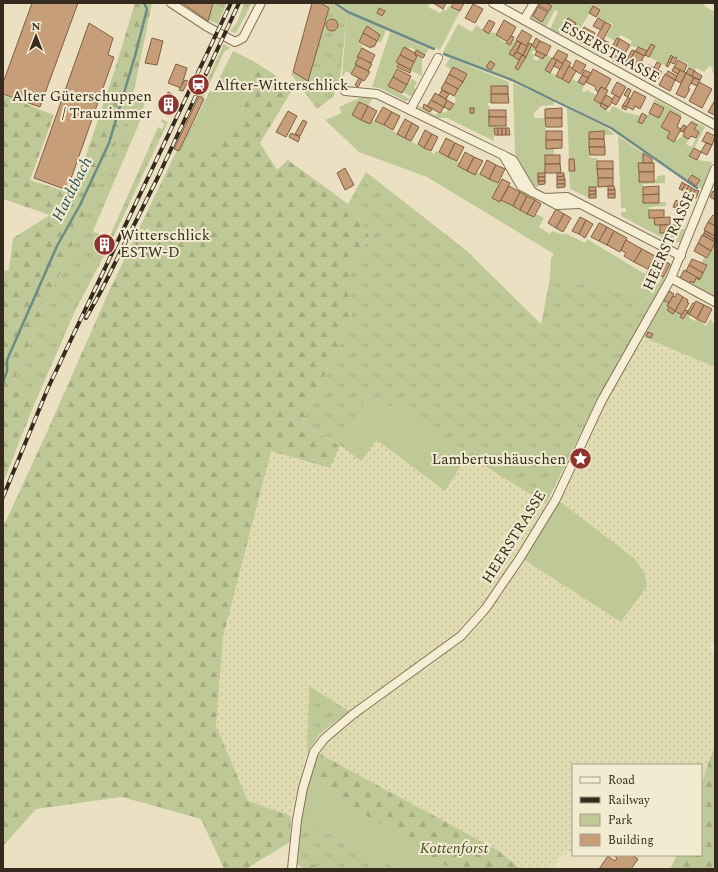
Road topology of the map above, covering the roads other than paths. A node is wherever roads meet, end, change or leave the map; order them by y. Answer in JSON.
{"nodes":[{"id":1,"x":171,"y":3,"type":"edge"},
{"id":2,"x":261,"y":3,"type":"edge"},
{"id":3,"x":493,"y":3,"type":"edge"},
{"id":4,"x":534,"y":3,"type":"edge"},
{"id":5,"x":524,"y":20,"type":"junction"},
{"id":6,"x":438,"y":58,"type":"dead end"},
{"id":7,"x":345,"y":91,"type":"dead end"},
{"id":8,"x":410,"y":110,"type":"junction"},
{"id":9,"x":715,"y":125,"type":"edge"},
{"id":10,"x":715,"y":169,"type":"edge"},
{"id":11,"x":681,"y":256,"type":"junction"},
{"id":12,"x":671,"y":278,"type":"junction"},
{"id":13,"x":715,"y":302,"type":"edge"},
{"id":14,"x":292,"y":869,"type":"edge"}],
"edges":[{"from":1,"to":2,"type":"street"},
{"from":3,"to":5,"type":"street","name":"ESSERSTRASSE"},
{"from":4,"to":5,"type":"street"},
{"from":5,"to":9,"type":"street","name":"ESSERSTRASSE"},
{"from":6,"to":8,"type":"street"},
{"from":7,"to":8,"type":"street"},
{"from":8,"to":11,"type":"street"},
{"from":10,"to":11,"type":"street","name":"HEERSTRASSE"},
{"from":11,"to":12,"type":"street","name":"HEERSTRASSE"},
{"from":12,"to":13,"type":"street"},
{"from":12,"to":14,"type":"street","name":"HEERSTRASSE"}]}
